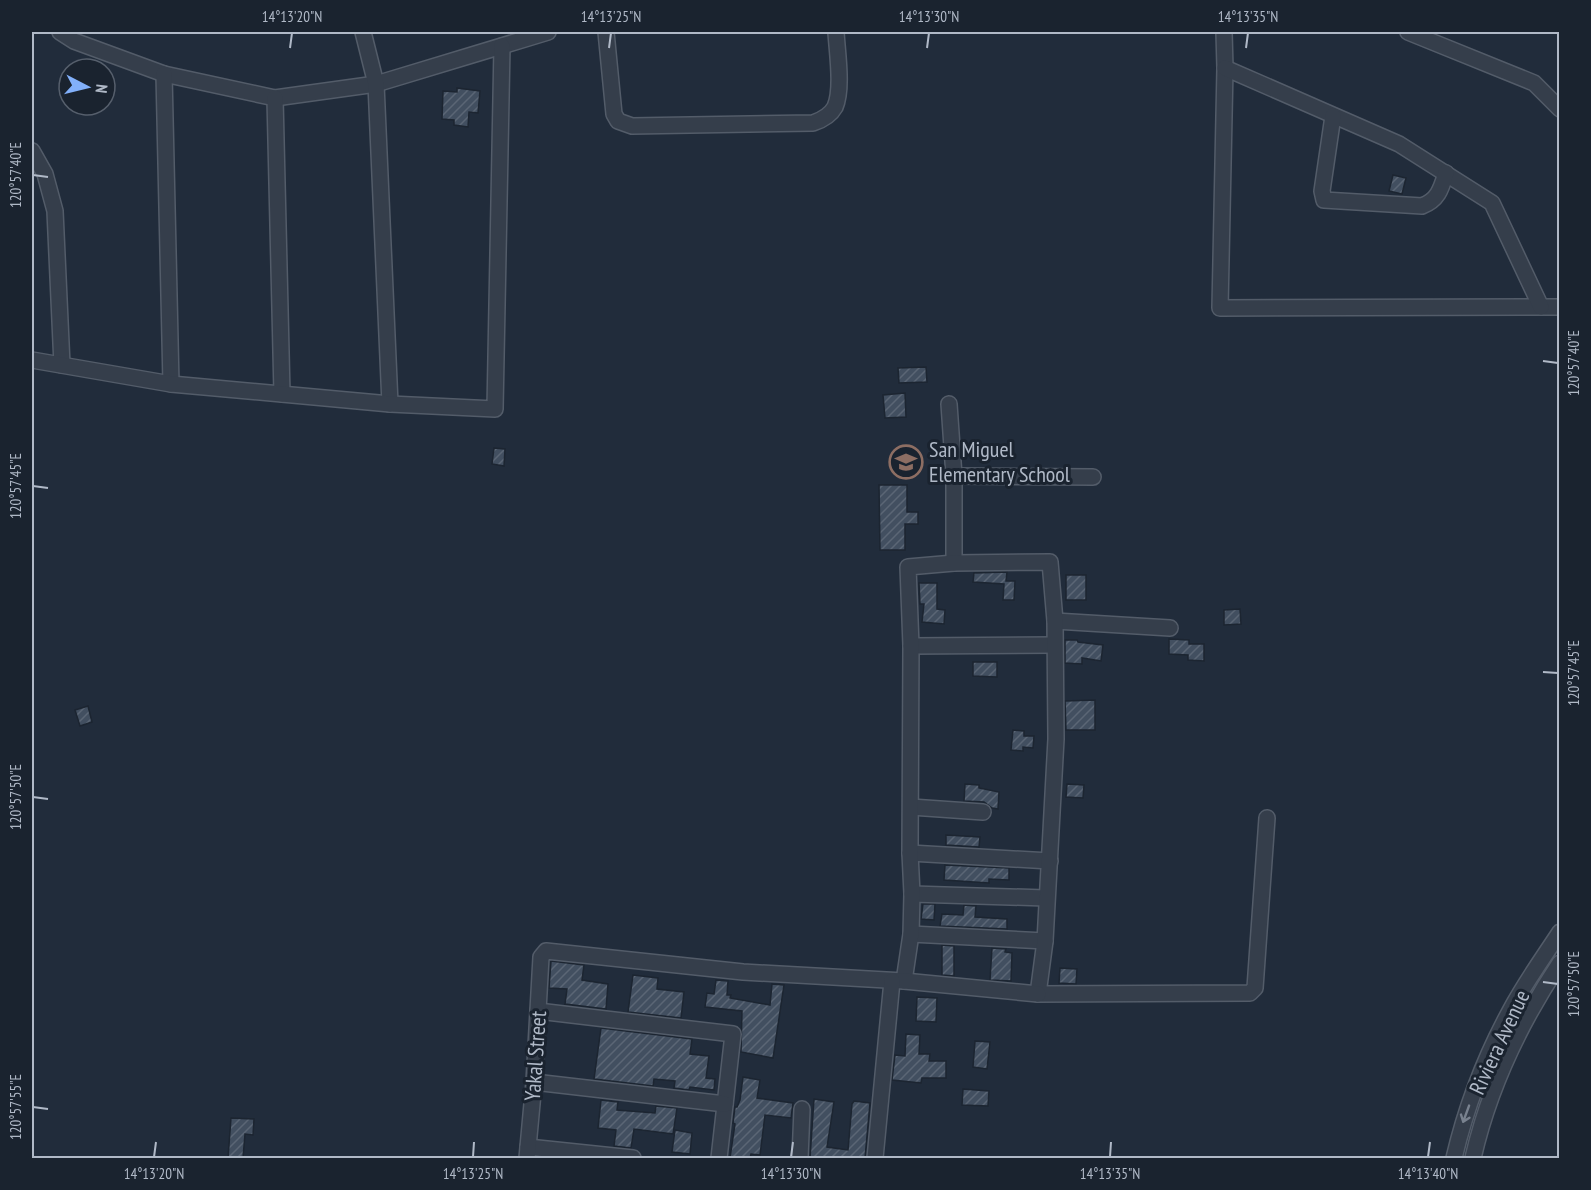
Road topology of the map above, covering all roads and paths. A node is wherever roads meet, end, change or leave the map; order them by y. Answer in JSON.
{"nodes":[{"id":1,"x":60,"y":32,"type":"edge"},
{"id":2,"x":363,"y":32,"type":"edge"},
{"id":3,"x":548,"y":32,"type":"edge"},
{"id":4,"x":606,"y":32,"type":"edge"},
{"id":5,"x":836,"y":32,"type":"edge"},
{"id":6,"x":1224,"y":32,"type":"edge"},
{"id":7,"x":1408,"y":32,"type":"edge"},
{"id":8,"x":502,"y":46,"type":"junction"},
{"id":9,"x":1225,"y":68,"type":"junction"},
{"id":10,"x":164,"y":74,"type":"junction"},
{"id":11,"x":376,"y":84,"type":"junction"},
{"id":12,"x":275,"y":98,"type":"junction"},
{"id":13,"x":1560,"y":110,"type":"edge"},
{"id":14,"x":1333,"y":116,"type":"junction"},
{"id":15,"x":32,"y":151,"type":"edge"},
{"id":16,"x":1446,"y":173,"type":"junction"},
{"id":17,"x":1541,"y":307,"type":"junction"},
{"id":18,"x":1560,"y":307,"type":"edge"},
{"id":19,"x":32,"y":360,"type":"edge"},
{"id":20,"x":62,"y":365,"type":"junction"},
{"id":21,"x":171,"y":384,"type":"junction"},
{"id":22,"x":282,"y":394,"type":"junction"},
{"id":23,"x":390,"y":404,"type":"junction"},
{"id":24,"x":949,"y":404,"type":"dead end"},
{"id":25,"x":954,"y":476,"type":"junction"},
{"id":26,"x":1093,"y":477,"type":"dead end"},
{"id":27,"x":954,"y":563,"type":"junction"},
{"id":28,"x":1055,"y":621,"type":"junction"},
{"id":29,"x":1170,"y":628,"type":"dead end"},
{"id":30,"x":1054,"y":645,"type":"junction"},
{"id":31,"x":911,"y":646,"type":"junction"},
{"id":32,"x":911,"y":807,"type":"junction"},
{"id":33,"x":983,"y":812,"type":"dead end"},
{"id":34,"x":1267,"y":818,"type":"dead end"},
{"id":35,"x":910,"y":853,"type":"junction"},
{"id":36,"x":1050,"y":861,"type":"junction"},
{"id":37,"x":912,"y":894,"type":"junction"},
{"id":38,"x":1046,"y":898,"type":"junction"},
{"id":39,"x":1560,"y":932,"type":"edge"},
{"id":40,"x":911,"y":934,"type":"junction"},
{"id":41,"x":1046,"y":942,"type":"junction"},
{"id":42,"x":1560,"y":963,"type":"edge"},
{"id":43,"x":898,"y":981,"type":"junction"},
{"id":44,"x":1038,"y":994,"type":"junction"},
{"id":45,"x":538,"y":1011,"type":"junction"},
{"id":46,"x":534,"y":1082,"type":"junction"},
{"id":47,"x":725,"y":1104,"type":"junction"},
{"id":48,"x":802,"y":1109,"type":"dead end"},
{"id":49,"x":527,"y":1153,"type":"edge"},
{"id":50,"x":633,"y":1158,"type":"edge"},
{"id":51,"x":718,"y":1158,"type":"edge"},
{"id":52,"x":800,"y":1158,"type":"edge"},
{"id":53,"x":875,"y":1158,"type":"edge"},
{"id":54,"x":1454,"y":1158,"type":"edge"},
{"id":55,"x":1473,"y":1158,"type":"edge"}],
"edges":[{"from":1,"to":10,"type":"street"},
{"from":2,"to":11,"type":"street"},
{"from":3,"to":8,"type":"street"},
{"from":4,"to":5,"type":"street"},
{"from":6,"to":9,"type":"street"},
{"from":7,"to":13,"type":"street"},
{"from":8,"to":11,"type":"street"},
{"from":8,"to":23,"type":"street"},
{"from":9,"to":14,"type":"street"},
{"from":9,"to":17,"type":"street"},
{"from":10,"to":12,"type":"street"},
{"from":10,"to":21,"type":"street"},
{"from":11,"to":12,"type":"street"},
{"from":11,"to":23,"type":"street"},
{"from":12,"to":22,"type":"street"},
{"from":14,"to":16,"type":"street"},
{"from":14,"to":16,"type":"street"},
{"from":15,"to":20,"type":"street"},
{"from":16,"to":17,"type":"street"},
{"from":17,"to":18,"type":"street"},
{"from":19,"to":20,"type":"street"},
{"from":20,"to":21,"type":"street"},
{"from":21,"to":22,"type":"street"},
{"from":22,"to":23,"type":"street"},
{"from":24,"to":25,"type":"street"},
{"from":25,"to":26,"type":"street"},
{"from":25,"to":27,"type":"street"},
{"from":27,"to":28,"type":"street"},
{"from":27,"to":31,"type":"street"},
{"from":28,"to":29,"type":"street"},
{"from":28,"to":30,"type":"street"},
{"from":30,"to":31,"type":"street"},
{"from":30,"to":36,"type":"street"},
{"from":31,"to":32,"type":"street"},
{"from":32,"to":33,"type":"street"},
{"from":32,"to":35,"type":"street"},
{"from":34,"to":44,"type":"street"},
{"from":35,"to":36,"type":"street"},
{"from":35,"to":37,"type":"street"},
{"from":36,"to":38,"type":"street"},
{"from":37,"to":38,"type":"street"},
{"from":37,"to":40,"type":"street"},
{"from":38,"to":41,"type":"street"},
{"from":39,"to":54,"type":"street","name":"Riviera Avenue","one_way":true},
{"from":40,"to":41,"type":"street"},
{"from":40,"to":43,"type":"street"},
{"from":41,"to":44,"type":"street"},
{"from":42,"to":55,"type":"street","name":"Riviera Avenue"},
{"from":43,"to":44,"type":"street"},
{"from":43,"to":45,"type":"street","name":"Yakal Street"},
{"from":43,"to":53,"type":"street"},
{"from":45,"to":46,"type":"street","name":"Yakal Street"},
{"from":45,"to":47,"type":"street"},
{"from":46,"to":47,"type":"street"},
{"from":46,"to":49,"type":"street","name":"Yakal Street"},
{"from":47,"to":51,"type":"street"},
{"from":48,"to":52,"type":"street"},
{"from":49,"to":50,"type":"street"}]}
